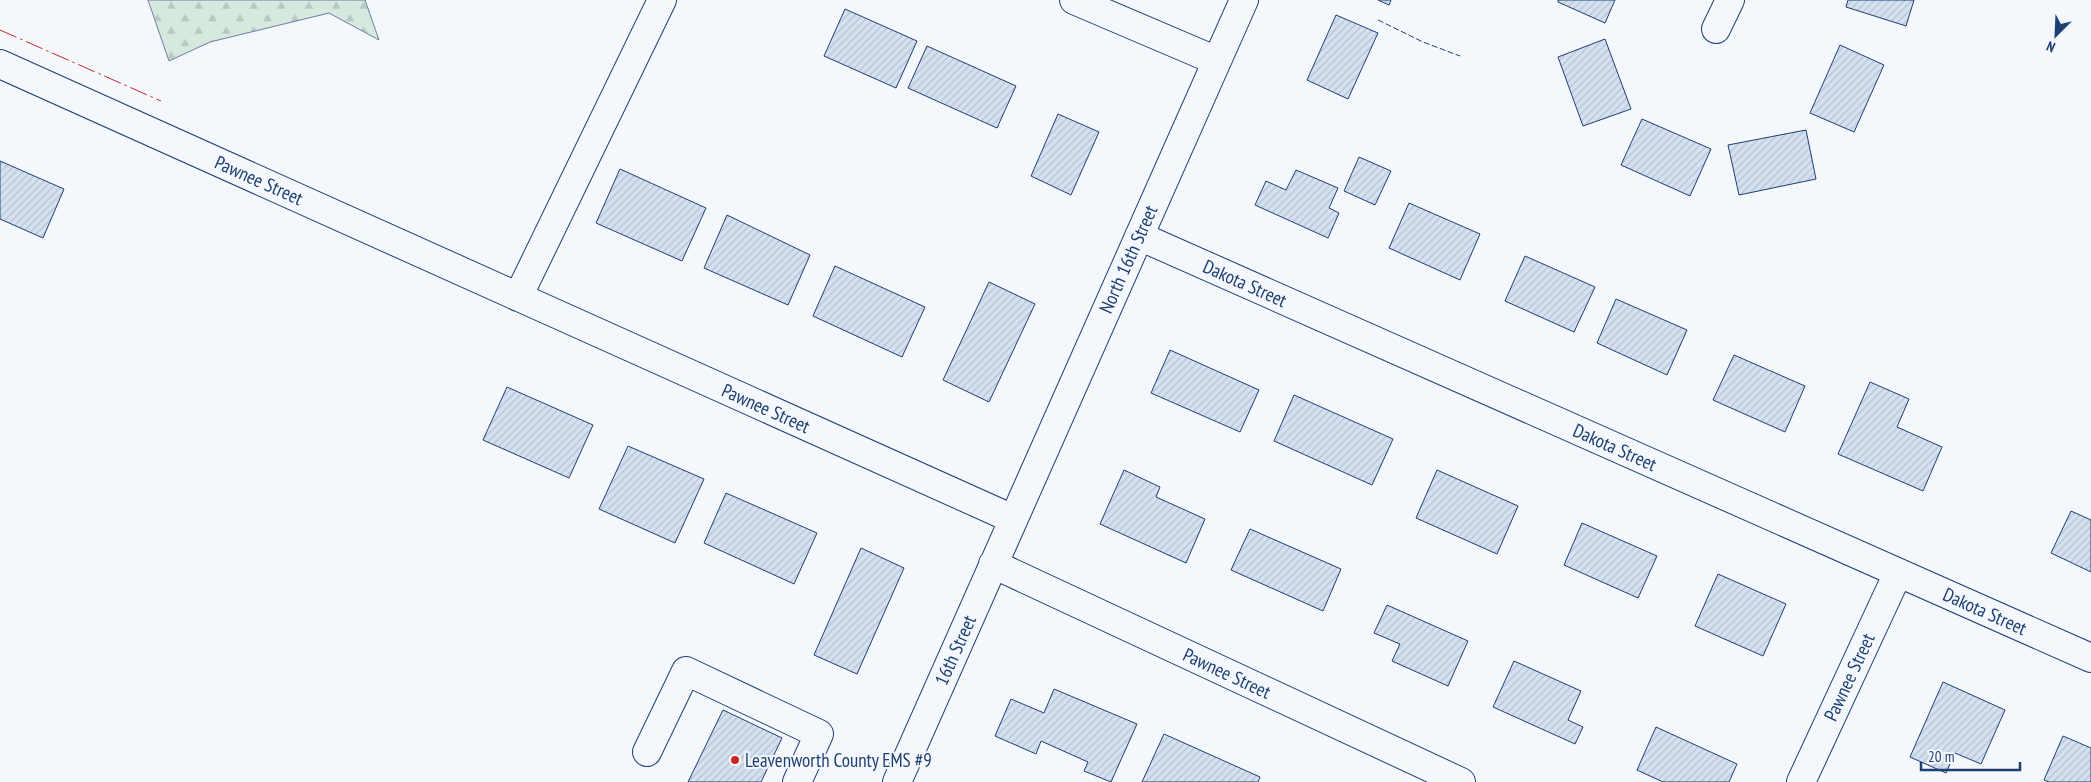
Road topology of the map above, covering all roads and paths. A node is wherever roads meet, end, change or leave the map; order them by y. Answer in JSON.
{"nodes":[{"id":1,"x":662,"y":0,"type":"edge"},
{"id":2,"x":1074,"y":0,"type":"edge"},
{"id":3,"x":1244,"y":0,"type":"edge"},
{"id":4,"x":1730,"y":0,"type":"edge"},
{"id":5,"x":1716,"y":29,"type":"dead end"},
{"id":6,"x":1217,"y":61,"type":"junction"},
{"id":7,"x":0,"y":64,"type":"edge"},
{"id":8,"x":1139,"y":236,"type":"junction"},
{"id":9,"x":518,"y":297,"type":"junction"},
{"id":10,"x":1013,"y":519,"type":"junction"},
{"id":11,"x":993,"y":564,"type":"junction"},
{"id":12,"x":1898,"y":573,"type":"junction"},
{"id":13,"x":2091,"y":658,"type":"edge"},
{"id":14,"x":647,"y":752,"type":"dead end"},
{"id":15,"x":797,"y":782,"type":"edge"},
{"id":16,"x":897,"y":782,"type":"edge"},
{"id":17,"x":1461,"y":782,"type":"edge"},
{"id":18,"x":1801,"y":782,"type":"edge"}],
"edges":[{"from":1,"to":9,"type":"street"},
{"from":2,"to":6,"type":"street"},
{"from":3,"to":6,"type":"street","name":"North 16th Street"},
{"from":4,"to":5,"type":"street"},
{"from":6,"to":8,"type":"street","name":"North 16th Street"},
{"from":7,"to":9,"type":"street","name":"Pawnee Street"},
{"from":8,"to":10,"type":"street","name":"North 16th Street"},
{"from":8,"to":12,"type":"street","name":"Dakota Street"},
{"from":9,"to":10,"type":"street","name":"Pawnee Street"},
{"from":10,"to":11,"type":"street","name":"16th Street"},
{"from":11,"to":16,"type":"street","name":"16th Street"},
{"from":11,"to":17,"type":"street","name":"Pawnee Street"},
{"from":12,"to":13,"type":"street","name":"Dakota Street"},
{"from":12,"to":18,"type":"street","name":"Pawnee Street"},
{"from":14,"to":15,"type":"street"}]}
